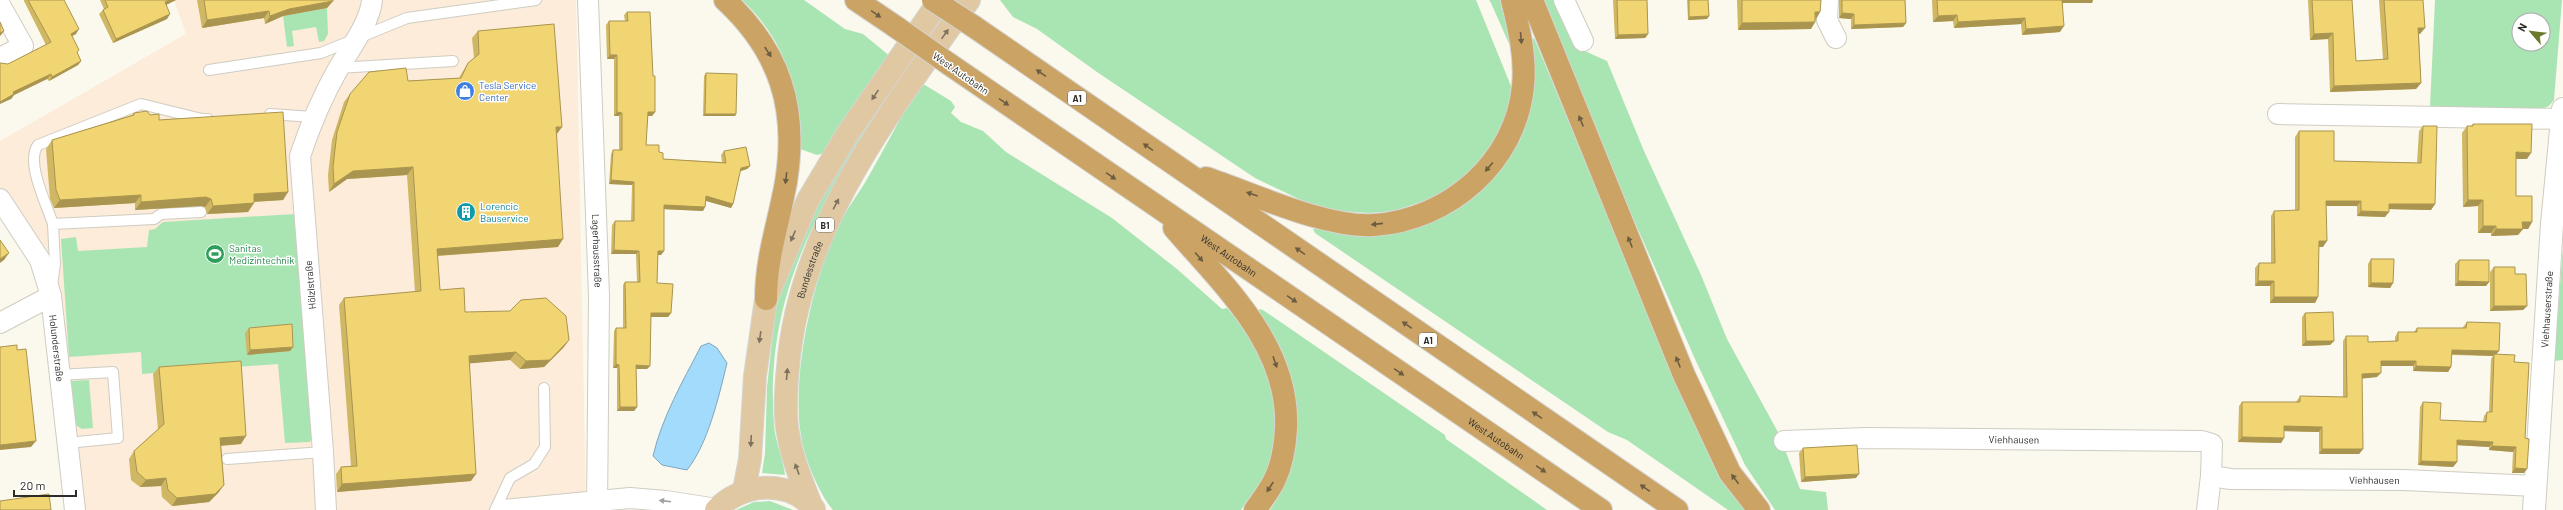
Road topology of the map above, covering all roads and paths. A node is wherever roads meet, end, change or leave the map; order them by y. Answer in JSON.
{"nodes":[{"id":1,"x":3,"y":0,"type":"edge"},
{"id":2,"x":372,"y":0,"type":"edge"},
{"id":3,"x":536,"y":0,"type":"edge"},
{"id":4,"x":588,"y":0,"type":"edge"},
{"id":5,"x":725,"y":0,"type":"edge"},
{"id":6,"x":856,"y":0,"type":"edge"},
{"id":7,"x":933,"y":0,"type":"edge"},
{"id":8,"x":940,"y":0,"type":"edge"},
{"id":9,"x":969,"y":0,"type":"edge"},
{"id":10,"x":1512,"y":0,"type":"edge"},
{"id":11,"x":1532,"y":0,"type":"edge"},
{"id":12,"x":1564,"y":0,"type":"edge"},
{"id":13,"x":1828,"y":0,"type":"edge"},
{"id":14,"x":0,"y":2,"type":"edge"},
{"id":15,"x":0,"y":5,"type":"edge"},
{"id":16,"x":1836,"y":38,"type":"dead end"},
{"id":17,"x":357,"y":40,"type":"junction"},
{"id":18,"x":1583,"y":41,"type":"dead end"},
{"id":19,"x":0,"y":58,"type":"edge"},
{"id":20,"x":453,"y":61,"type":"dead end"},
{"id":21,"x":338,"y":68,"type":"junction"},
{"id":22,"x":209,"y":70,"type":"dead end"},
{"id":23,"x":263,"y":114,"type":"edge"},
{"id":24,"x":2278,"y":114,"type":"dead end"},
{"id":25,"x":2563,"y":114,"type":"edge"},
{"id":26,"x":313,"y":117,"type":"junction"},
{"id":27,"x":217,"y":118,"type":"edge"},
{"id":28,"x":1180,"y":169,"type":"junction"},
{"id":29,"x":0,"y":199,"type":"edge"},
{"id":30,"x":1155,"y":206,"type":"junction"},
{"id":31,"x":200,"y":212,"type":"edge"},
{"id":32,"x":53,"y":224,"type":"junction"},
{"id":33,"x":51,"y":296,"type":"junction"},
{"id":34,"x":766,"y":299,"type":"junction"},
{"id":35,"x":0,"y":324,"type":"edge"},
{"id":36,"x":58,"y":375,"type":"junction"},
{"id":37,"x":544,"y":388,"type":"dead end"},
{"id":38,"x":1784,"y":441,"type":"dead end"},
{"id":39,"x":67,"y":443,"type":"junction"},
{"id":40,"x":324,"y":452,"type":"junction"},
{"id":41,"x":227,"y":459,"type":"dead end"},
{"id":42,"x":2211,"y":476,"type":"junction"},
{"id":43,"x":2536,"y":486,"type":"junction"},
{"id":44,"x":744,"y":490,"type":"junction"},
{"id":45,"x":597,"y":506,"type":"edge"},
{"id":46,"x":814,"y":508,"type":"edge"},
{"id":47,"x":717,"y":509,"type":"edge"},
{"id":48,"x":75,"y":510,"type":"edge"},
{"id":49,"x":326,"y":510,"type":"edge"},
{"id":50,"x":495,"y":510,"type":"edge"},
{"id":51,"x":503,"y":510,"type":"edge"},
{"id":52,"x":631,"y":510,"type":"edge"},
{"id":53,"x":1255,"y":510,"type":"edge"},
{"id":54,"x":1601,"y":510,"type":"edge"},
{"id":55,"x":1677,"y":510,"type":"edge"},
{"id":56,"x":1759,"y":510,"type":"edge"},
{"id":57,"x":2207,"y":510,"type":"edge"},
{"id":58,"x":2534,"y":510,"type":"edge"}],
"edges":[{"from":1,"to":14,"type":"street"},
{"from":2,"to":17,"type":"street","name":"Hölzlstraße"},
{"from":3,"to":17,"type":"lane"},
{"from":4,"to":45,"type":"street","name":"Lagerhausstraße"},
{"from":5,"to":34,"type":"highway","one_way":true},
{"from":6,"to":30,"type":"highway","name":"West Autobahn","one_way":true,"bridge":true},
{"from":28,"to":7,"type":"highway","number":"A1","one_way":true,"bridge":true},
{"from":8,"to":34,"type":"main road","number":"B1","one_way":true},
{"from":46,"to":9,"type":"main road","name":"Bundesstraße","number":"B1","one_way":true},
{"from":10,"to":28,"type":"highway","one_way":true},
{"from":56,"to":11,"type":"highway","one_way":true},
{"from":12,"to":18,"type":"street"},
{"from":13,"to":16,"type":"street"},
{"from":15,"to":19,"type":"street"},
{"from":17,"to":21,"type":"street","name":"Hölzlstraße"},
{"from":17,"to":22,"type":"lane"},
{"from":20,"to":21,"type":"lane"},
{"from":21,"to":26,"type":"street","name":"Hölzlstraße"},
{"from":23,"to":26,"type":"lane"},
{"from":24,"to":25,"type":"street"},
{"from":25,"to":43,"type":"street","name":"Viehhauserstraße"},
{"from":26,"to":40,"type":"street","name":"Hölzlstraße"},
{"from":27,"to":32,"type":"lane"},
{"from":55,"to":28,"type":"highway","number":"A1","one_way":true},
{"from":29,"to":33,"type":"street","name":"Holunderstraße"},
{"from":30,"to":53,"type":"highway","one_way":true},
{"from":30,"to":54,"type":"highway","name":"West Autobahn","one_way":true},
{"from":31,"to":32,"type":"lane"},
{"from":32,"to":33,"type":"lane"},
{"from":33,"to":35,"type":"street"},
{"from":33,"to":36,"type":"street","name":"Holunderstraße"},
{"from":34,"to":44,"type":"main road","number":"B1","one_way":true},
{"from":36,"to":39,"type":"street","name":"Holunderstraße"},
{"from":36,"to":39,"type":"lane"},
{"from":37,"to":50,"type":"lane"},
{"from":38,"to":42,"type":"street","name":"Viehhausen"},
{"from":39,"to":48,"type":"street","name":"Holunderstraße"},
{"from":40,"to":41,"type":"lane"},
{"from":40,"to":49,"type":"street","name":"Hölzlstraße"},
{"from":42,"to":43,"type":"street","name":"Viehhausen"},
{"from":42,"to":57,"type":"street","name":"Viehhausen"},
{"from":43,"to":58,"type":"street","name":"Viehhauserstraße"},
{"from":44,"to":46,"type":"main road","name":"Bundesstraße","number":"B1"},
{"from":44,"to":47,"type":"main road","name":"Bundesstraße","number":"B1"},
{"from":47,"to":45,"type":"street","one_way":true},
{"from":45,"to":51,"type":"street"},
{"from":45,"to":52,"type":"street"}]}
